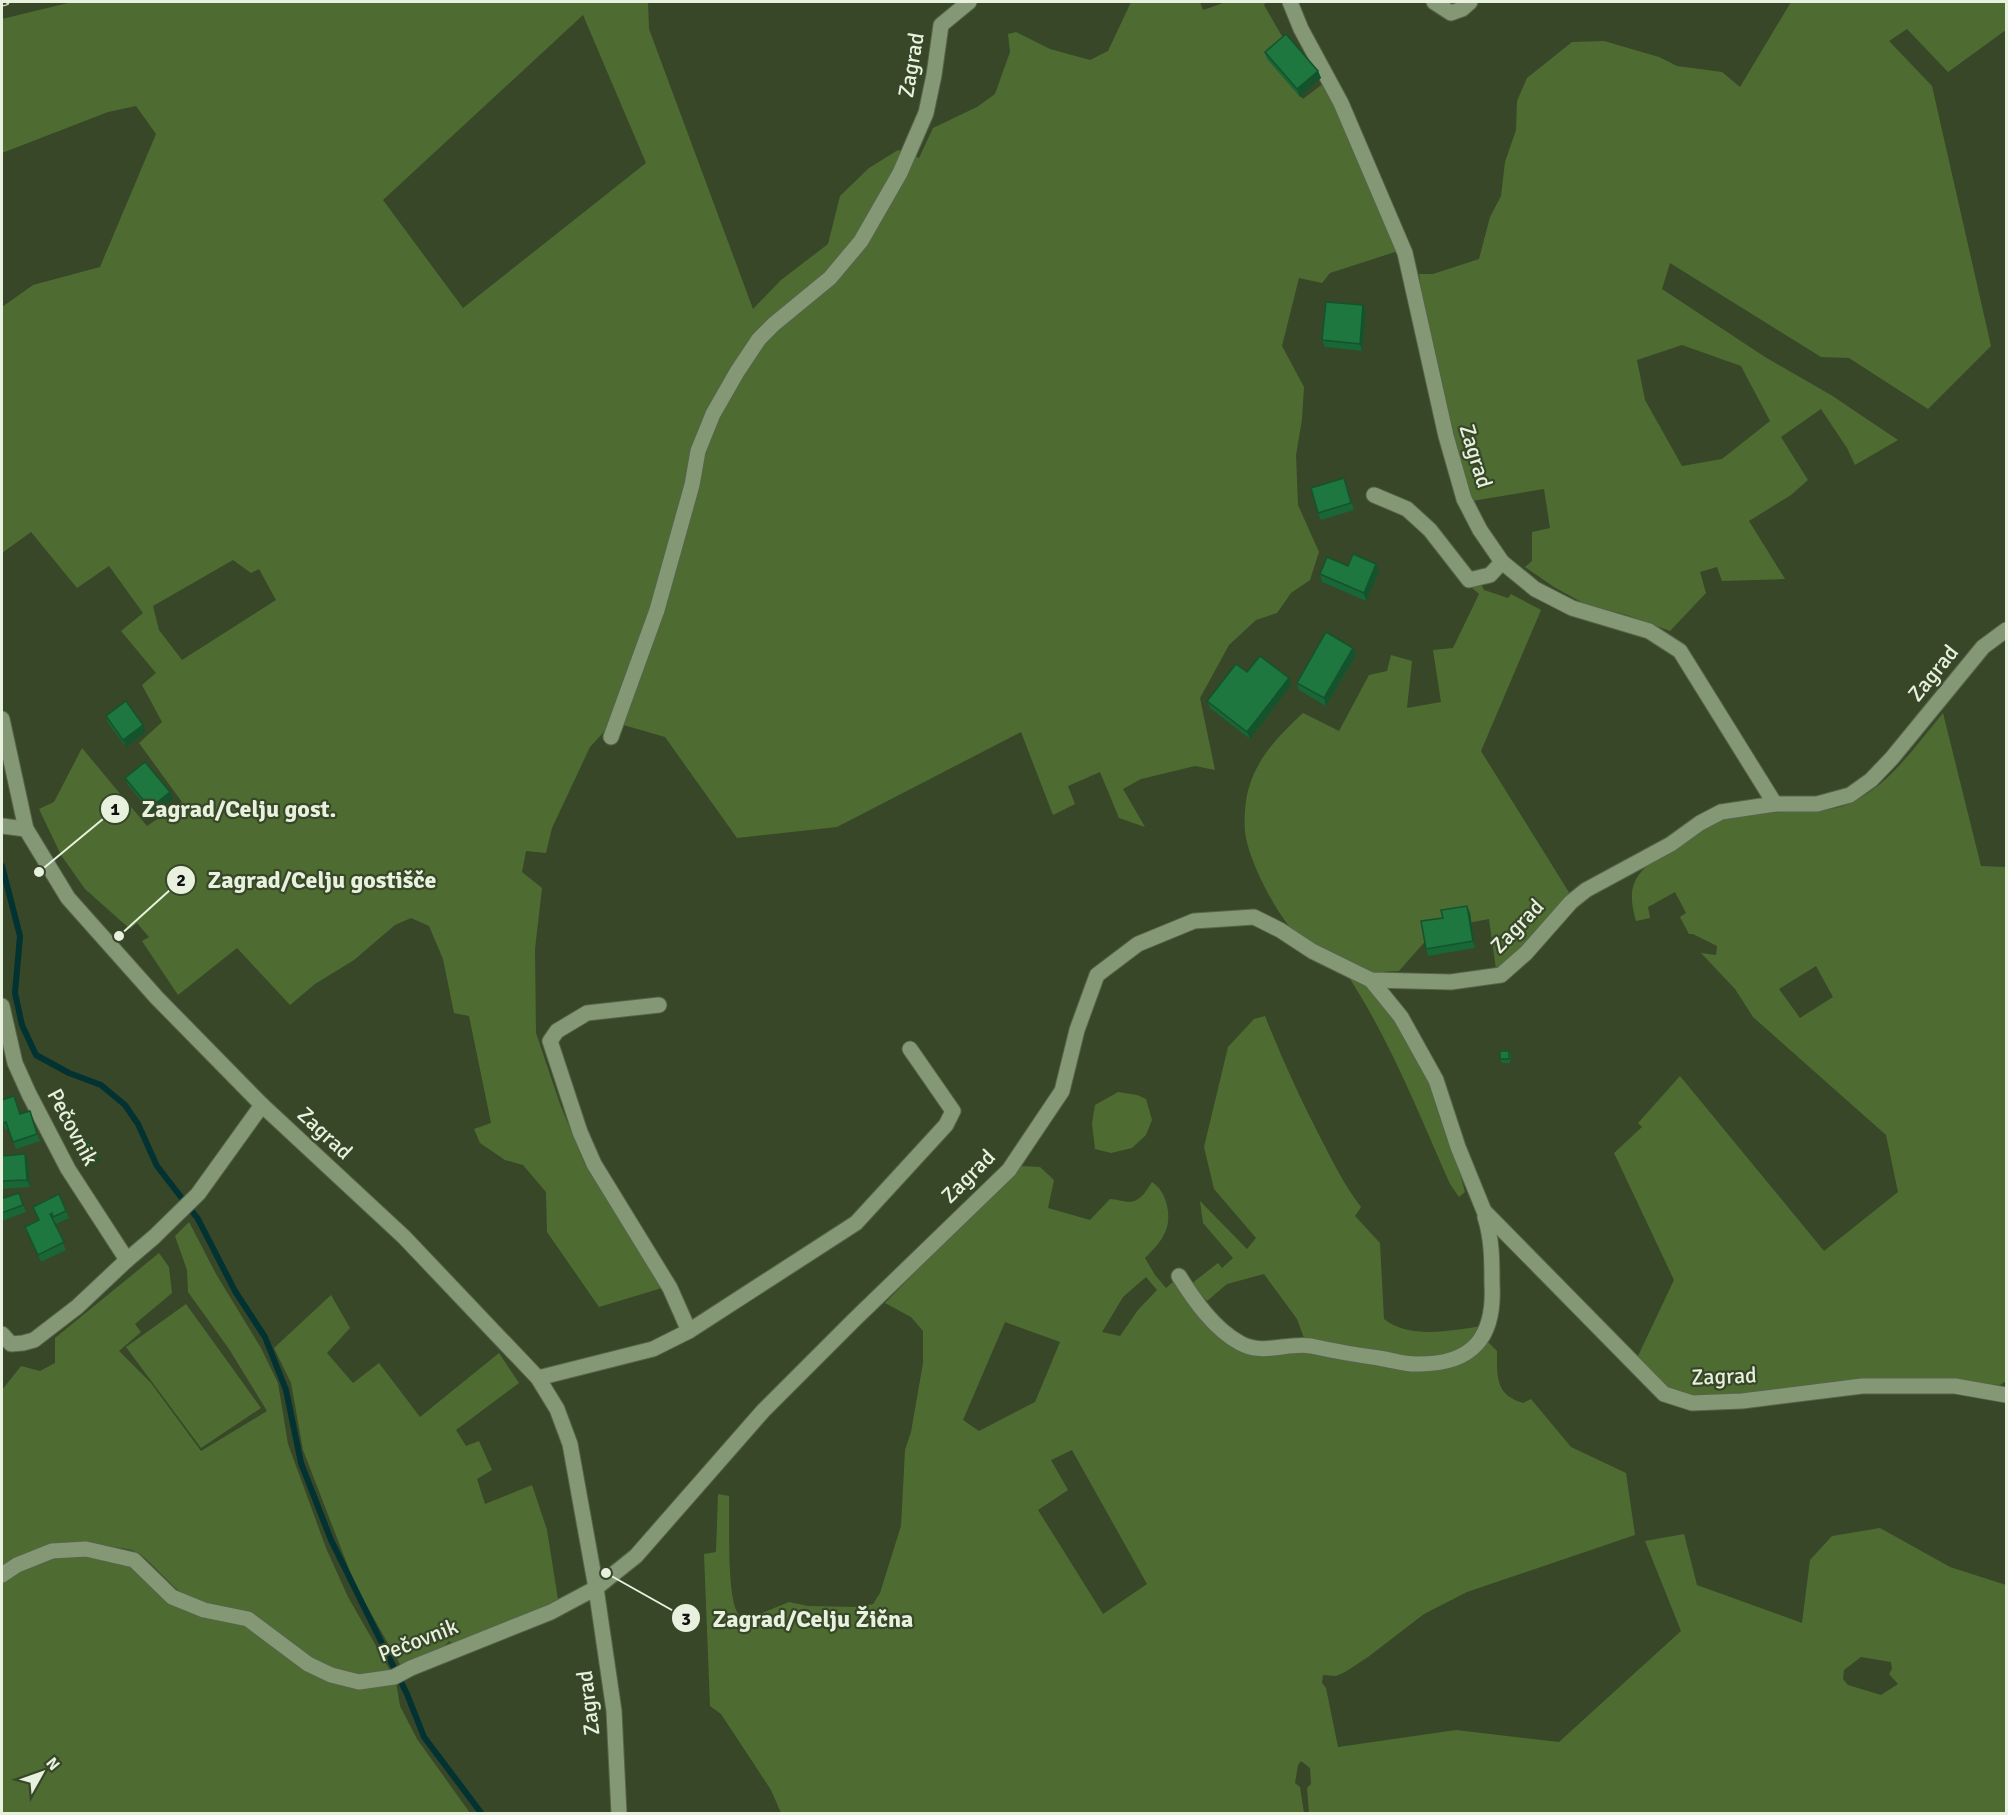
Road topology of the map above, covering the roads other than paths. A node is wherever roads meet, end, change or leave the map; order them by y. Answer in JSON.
{"nodes":[{"id":1,"x":969,"y":2,"type":"edge"},
{"id":2,"x":1290,"y":2,"type":"edge"},
{"id":3,"x":1434,"y":2,"type":"edge"},
{"id":4,"x":1470,"y":2,"type":"edge"},
{"id":5,"x":1374,"y":495,"type":"dead end"},
{"id":6,"x":1502,"y":562,"type":"junction"},
{"id":7,"x":2007,"y":630,"type":"edge"},
{"id":8,"x":2,"y":719,"type":"edge"},
{"id":9,"x":611,"y":737,"type":"dead end"},
{"id":10,"x":1775,"y":804,"type":"junction"},
{"id":11,"x":2,"y":826,"type":"edge"},
{"id":12,"x":26,"y":829,"type":"junction"},
{"id":13,"x":1371,"y":980,"type":"junction"},
{"id":14,"x":659,"y":1005,"type":"dead end"},
{"id":15,"x":2,"y":1006,"type":"edge"},
{"id":16,"x":910,"y":1049,"type":"dead end"},
{"id":17,"x":262,"y":1105,"type":"junction"},
{"id":18,"x":1484,"y":1211,"type":"junction"},
{"id":19,"x":127,"y":1260,"type":"junction"},
{"id":20,"x":1179,"y":1276,"type":"dead end"},
{"id":21,"x":689,"y":1331,"type":"junction"},
{"id":22,"x":5,"y":1341,"type":"edge"},
{"id":23,"x":538,"y":1378,"type":"junction"},
{"id":24,"x":2007,"y":1395,"type":"edge"},
{"id":25,"x":2,"y":1575,"type":"edge"},
{"id":26,"x":596,"y":1588,"type":"junction"},
{"id":27,"x":619,"y":1814,"type":"edge"}],
"edges":[{"from":1,"to":9,"type":"street","name":"Zagrad"},
{"from":2,"to":6,"type":"street","name":"Zagrad"},
{"from":3,"to":4,"type":"street"},
{"from":5,"to":6,"type":"street"},
{"from":6,"to":10,"type":"street","name":"Zagrad"},
{"from":7,"to":10,"type":"street","name":"Zagrad"},
{"from":8,"to":12,"type":"street","name":"Zagrad"},
{"from":10,"to":13,"type":"street","name":"Zagrad"},
{"from":11,"to":12,"type":"street"},
{"from":12,"to":17,"type":"street","name":"Zagrad"},
{"from":13,"to":18,"type":"street","name":"Zagrad"},
{"from":13,"to":26,"type":"street","name":"Zagrad"},
{"from":14,"to":21,"type":"street"},
{"from":15,"to":19,"type":"street","name":"Pečovnik"},
{"from":16,"to":21,"type":"street"},
{"from":17,"to":19,"type":"street"},
{"from":17,"to":23,"type":"street","name":"Zagrad"},
{"from":18,"to":20,"type":"street","name":"Zagrad"},
{"from":18,"to":24,"type":"street","name":"Zagrad"},
{"from":19,"to":22,"type":"street"},
{"from":21,"to":23,"type":"street"},
{"from":23,"to":26,"type":"street","name":"Zagrad"},
{"from":25,"to":26,"type":"street","name":"Pečovnik"},
{"from":26,"to":27,"type":"street","name":"Zagrad"}]}
